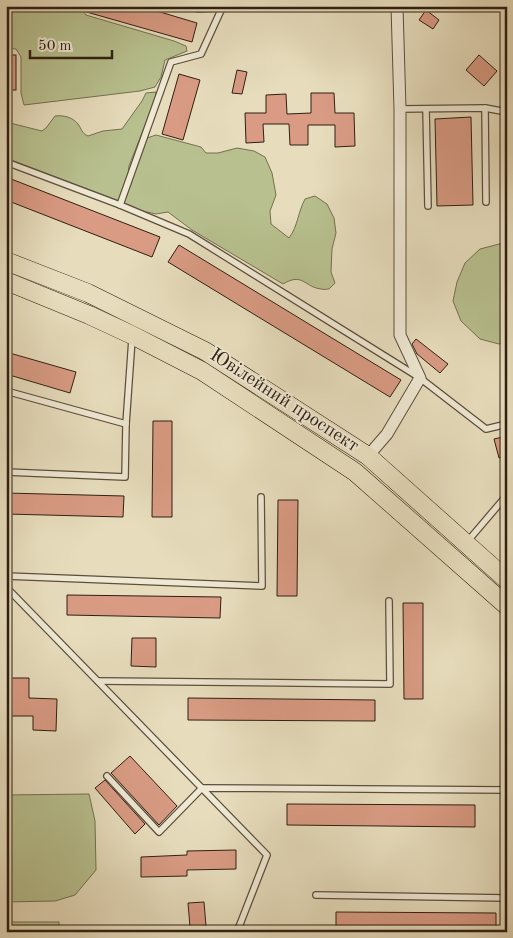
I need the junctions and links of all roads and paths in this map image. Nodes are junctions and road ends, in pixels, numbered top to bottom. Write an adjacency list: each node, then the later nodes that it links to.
1 (188, 6): 4 (lane)
2 (243, 6): 4 (lane)
3 (397, 6): 6 (street)
4 (222, 8): 11 (lane)
5 (485, 108): 7 (lane); 8 (lane); 10 (lane)
6 (400, 109): 7 (lane); 16 (street)
7 (426, 109): 12 (lane)
8 (507, 112)
9 (6, 162): 11 (lane)
10 (486, 202)
11 (120, 205): 16 (lane)
12 (428, 206)
13 (6, 261): 20 (main road, Ювілейний проспект)
14 (6, 281): 15 (main road, Ювілейний проспект)
15 (132, 335): 18 (lane); 22 (main road, Ювілейний проспект)
16 (420, 378): 19 (lane); 20 (street)
17 (6, 391): 18 (lane)
18 (126, 424): 21 (lane)
19 (507, 424)
20 (368, 456): 22 (main road); 25 (main road, Ювілейний проспект)
21 (6, 472)
22 (355, 472): 30 (main road, Ювілейний проспект)
23 (507, 496): 25 (lane)
24 (261, 497): 26 (lane)
25 (466, 543): 27 (main road, Ювілейний проспект)
26 (6, 576)
27 (507, 580)
28 (6, 587): 31 (lane)
29 (389, 601): 31 (lane)
30 (507, 606)
31 (98, 681): 33 (lane)
32 (107, 776): 33 (lane)
33 (202, 788): 34 (lane); 37 (lane)
34 (507, 790)
35 (316, 895): 36 (lane)
36 (507, 898)
37 (237, 932)

